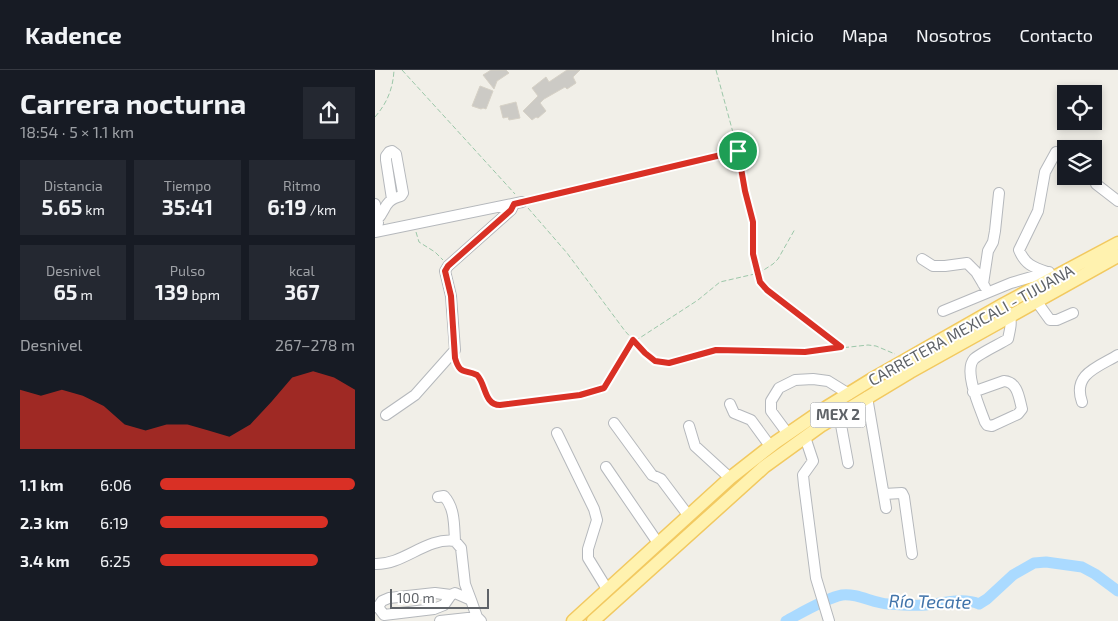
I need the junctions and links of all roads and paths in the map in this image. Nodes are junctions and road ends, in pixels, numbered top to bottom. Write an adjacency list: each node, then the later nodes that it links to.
1 (394, 70): 4 (path)
2 (402, 70): 11 (path)
3 (716, 70): 5 (path)
4 (375, 117)
5 (738, 151): 11 (path); 23 (path)
6 (1056, 152): 22 (street)
7 (1097, 185): 10 (street)
8 (999, 193): 24 (street)
9 (392, 199): 13 (street)
10 (1118, 201)
11 (518, 203): 16 (street); 20 (street); 30 (path)
12 (375, 204): 13 (street)
13 (377, 220): 16 (street)
14 (416, 227): 20 (path)
15 (795, 230): 23 (path)
16 (377, 232)
17 (1118, 243): 21 (main road, CARRETERA MEXICALI - TIJUANA / MEX 2)
18 (1118, 256): 25 (main road, CARRETERA MEXICALI - TIJUANA / MEX 2)
19 (921, 259): 24 (street)
20 (448, 266): 32 (street)
21 (1067, 270): 22 (street); 26 (main road, CARRETERA MEXICALI - TIJUANA / MEX 2)
22 (1047, 272): 24 (street)
23 (759, 273): 30 (path); 31 (path)
24 (986, 288): 27 (street)
25 (1037, 302): 28 (street); 29 (main road, CARRETERA MEXICALI - TIJUANA / MEX 2)
26 (1004, 304): 29 (street); 36 (main road, CARRETERA MEXICALI - TIJUANA / MEX 2)
27 (943, 311)
28 (1073, 313)
29 (1011, 317): 35 (street); 37 (main road, CARRETERA MEXICALI - TIJUANA / MEX 2)
30 (634, 340): 31 (path); 32 (path)
31 (841, 347): 33 (path)
32 (455, 350): 41 (street)
33 (895, 354)
34 (1118, 355): 38 (street)
35 (973, 392): 35 (street)
36 (849, 394): 45 (main road, CARRETERA MEXICALI - TIJUANA / MEX 2); 45 (street)
37 (867, 397): 40 (main road, CARRETERA MEXICALI - TIJUANA / MEX 2); 51 (street)
38 (1082, 402)
39 (729, 404): 47 (street)
40 (839, 414): 46 (main road, CARRETERA MEXICALI - TIJUANA / MEX 2); 48 (street)
41 (386, 415)
42 (614, 423): 54 (street)
43 (689, 426): 50 (street)
44 (557, 432): 59 (street)
45 (788, 434): 47 (main road, CARRETERA MEXICALI - TIJUANA / MEX 2)
46 (805, 437): 60 (main road, CARRETERA MEXICALI - TIJUANA / MEX 2); 68 (street)
47 (770, 446): 50 (main road, CARRETERA MEXICALI - TIJUANA / MEX 2)
48 (848, 463)
49 (605, 468): 56 (street)
50 (730, 478): 54 (main road, CARRETERA MEXICALI - TIJUANA / MEX 2)
51 (884, 494): 53 (street); 57 (street)
52 (438, 496): 55 (street)
53 (886, 508)
54 (688, 515): 56 (main road, CARRETERA MEXICALI - TIJUANA / MEX 2)
55 (455, 541): 58 (street); 62 (street)
56 (658, 543): 59 (main road, CARRETERA MEXICALI - TIJUANA / MEX 2)
57 (912, 554)
58 (375, 564)
59 (611, 585): 60 (main road); 66 (main road, CARRETERA MEXICALI - TIJUANA / MEX 2)
60 (624, 593): 67 (main road, CARRETERA MEXICALI - TIJUANA / MEX 2)
61 (451, 595): 62 (street); 63 (street); 63 (street)
62 (471, 600): 64 (street)
63 (381, 613)
64 (477, 620): 65 (street)
65 (440, 621)
66 (573, 621)
67 (593, 621)
68 (829, 621)

